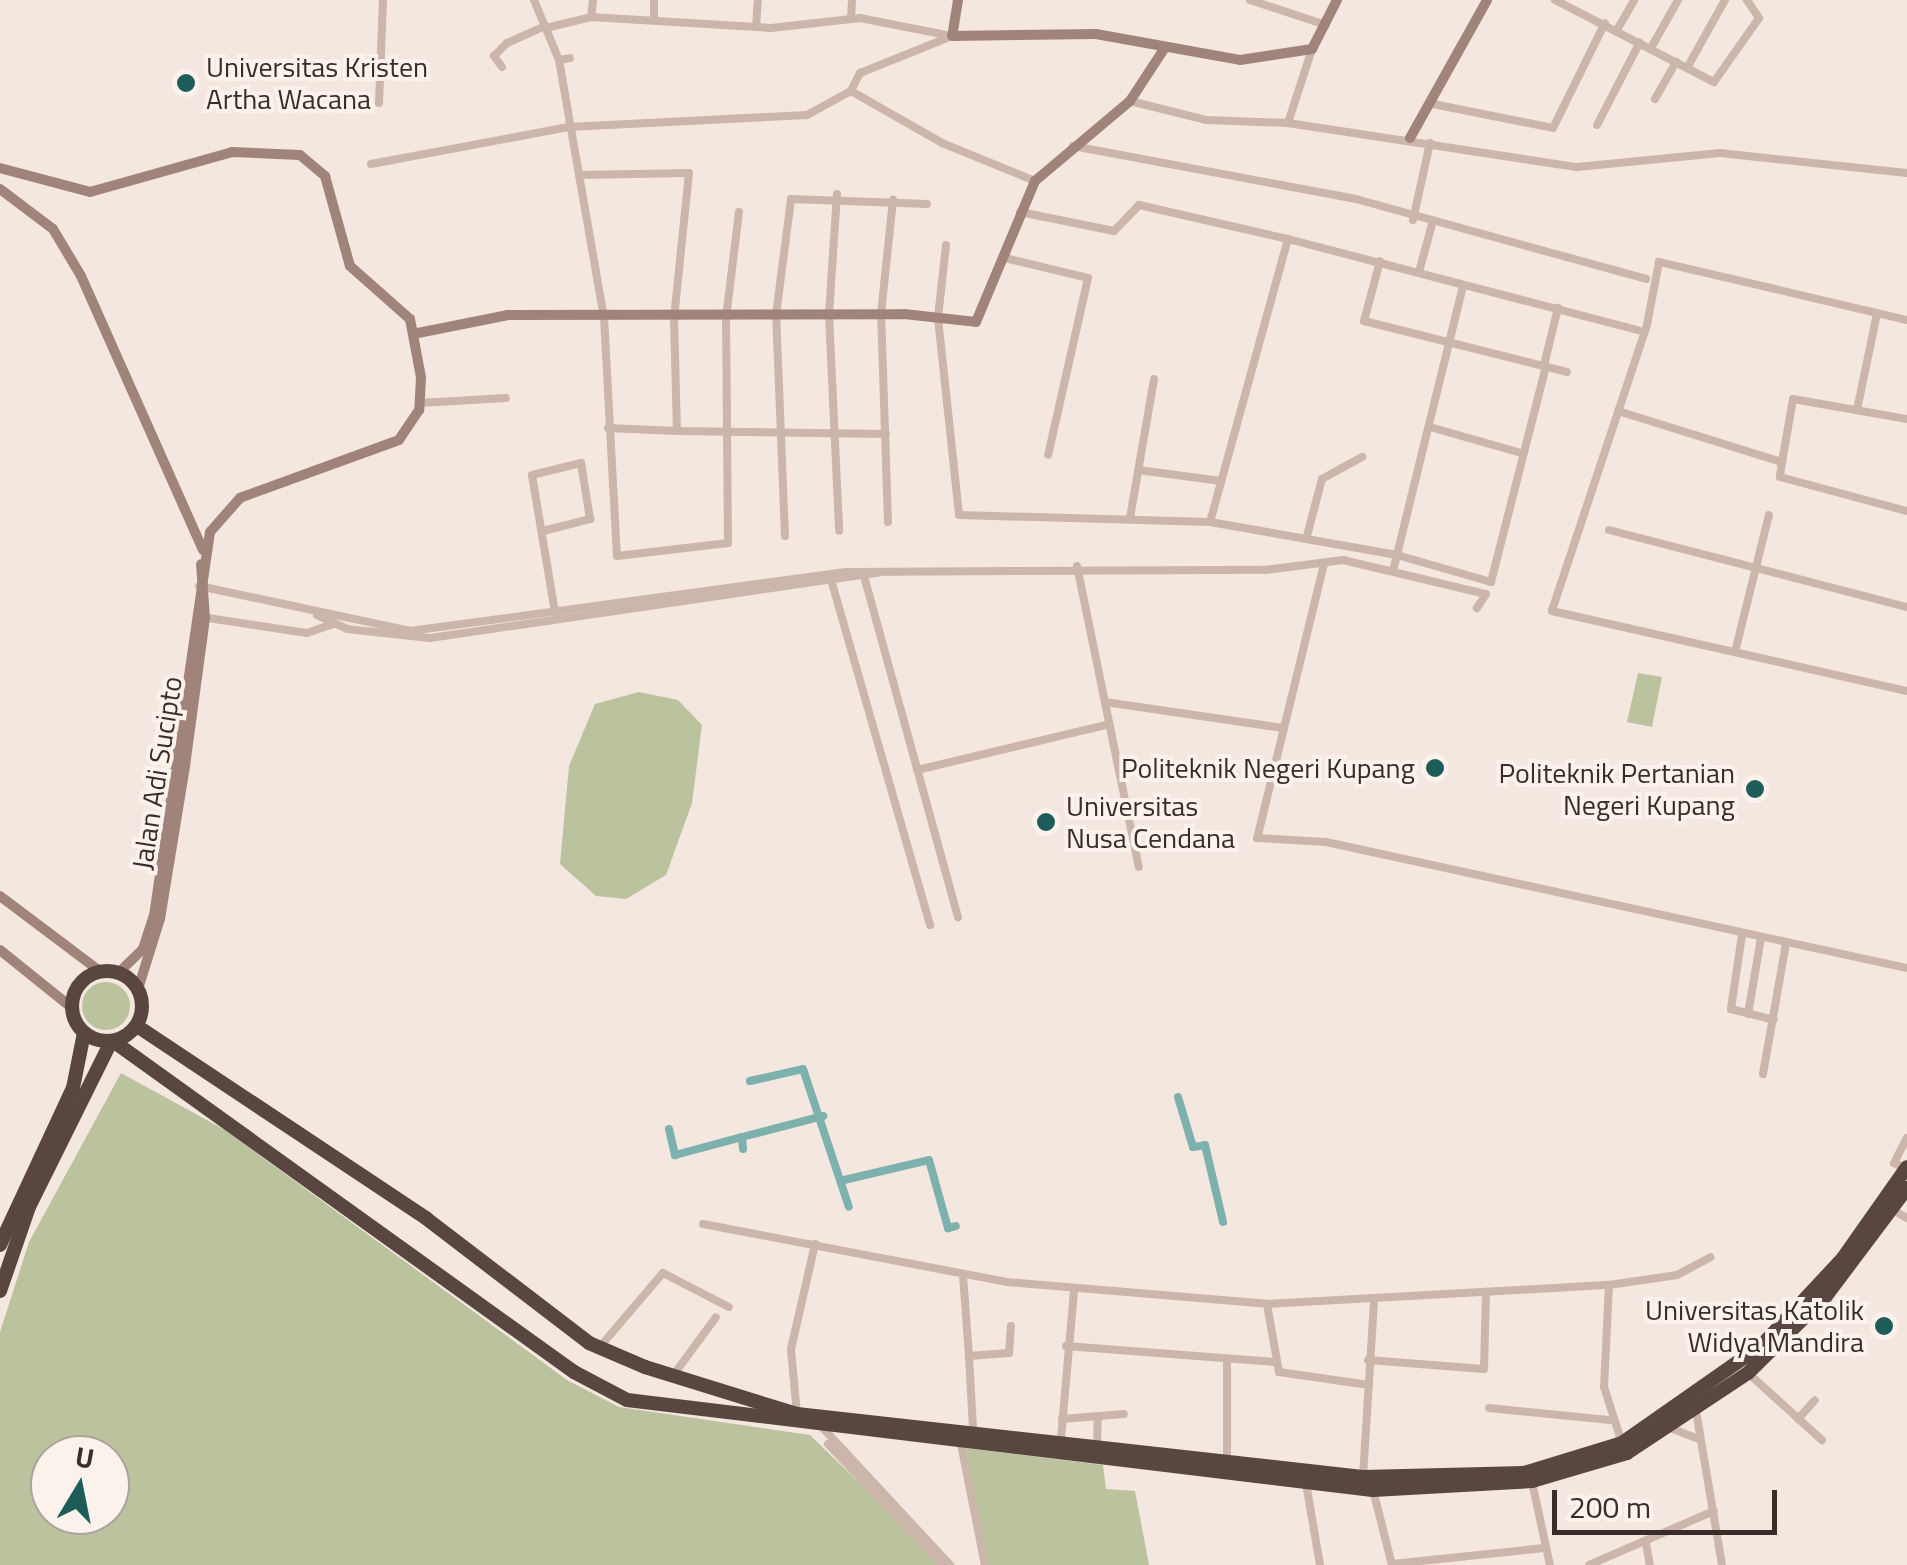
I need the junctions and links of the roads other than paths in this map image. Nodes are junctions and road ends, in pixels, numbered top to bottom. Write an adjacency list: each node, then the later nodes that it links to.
1 (383, 0): 39 (street)
2 (534, 0): 23 (street)
3 (593, 0): 19 (street)
4 (654, 0): 18 (street)
5 (758, 0): 24 (street)
6 (852, 0): 20 (street)
7 (958, 0): 26 (street)
8 (1250, 0): 22 (street)
9 (1337, 0): 22 (street)
10 (1487, 0): 40 (street)
11 (1554, 0): 17 (street)
12 (1591, 0): 17 (street)
13 (1634, 0): 25 (street)
14 (1678, 0): 28 (street)
15 (1726, 0): 35 (street)
16 (1747, 0): 35 (street)
17 (1584, 12): 21 (street)
18 (654, 16): 19 (street); 24 (street)
19 (591, 17): 23 (street)
20 (851, 18): 24 (street); 26 (street)
21 (1605, 23): 25 (street); 40 (street)
22 (1326, 26): 30 (street)
23 (546, 27): 32 (street); 34 (street)
24 (756, 27)
25 (1617, 30): 27 (street)
26 (952, 36): 29 (street); 36 (street)
27 (1640, 42): 28 (street); 42 (street)
28 (1650, 48): 33 (street)
29 (1164, 49): 30 (street); 38 (street)
30 (1312, 50): 41 (street)
31 (570, 58): 32 (street)
32 (559, 60): 43 (street)
33 (1676, 62): 35 (street); 37 (street)
34 (502, 67)
35 (1687, 68)
36 (851, 91): 43 (street); 51 (street)
37 (1655, 99)
38 (1130, 100): 41 (street); 46 (street)
39 (379, 102)
40 (1433, 104): 44 (street)
41 (1288, 123): 44 (street)
42 (1597, 125)
43 (569, 126): 47 (street); 50 (street)
44 (1410, 138): 45 (street)
45 (1430, 143): 49 (street); 58 (street)
46 (1074, 146): 51 (street); 58 (street)
47 (371, 164)
48 (0, 168): 78 (street)
49 (1907, 172)
50 (579, 176): 72 (street); 73 (street)
51 (1035, 181): 57 (street)
52 (0, 188): 111 (street)
53 (836, 194): 54 (street); 70 (street); 71 (street)
54 (892, 200): 55 (street); 69 (street)
55 (927, 204)
56 (740, 212): 74 (street)
57 (1020, 212): 60 (street); 62 (street)
58 (1413, 220): 59 (street)
59 (1432, 224): 64 (street); 65 (street)
60 (1288, 239): 63 (street); 100 (street)
61 (946, 245): 75 (street)
62 (1005, 258): 75 (street); 96 (street)
63 (1380, 261): 64 (street); 79 (street)
64 (1419, 272): 66 (street)
65 (1646, 279)
66 (1463, 284): 67 (street); 79 (street)
67 (1558, 308): 77 (street); 80 (street)
68 (1877, 313): 76 (street); 85 (street); 86 (street)
69 (881, 314): 71 (street); 75 (street); 94 (street)
70 (776, 315): 71 (street); 74 (street); 93 (street)
71 (829, 315): 91 (street)
72 (604, 317): 73 (street); 78 (street); 89 (street)
73 (674, 318): 74 (street); 90 (street)
74 (726, 318): 92 (street)
75 (938, 318): 103 (street)
76 (1907, 320)
77 (1638, 330)
78 (414, 334): 84 (street)
79 (1448, 342): 80 (street); 88 (street)
80 (1545, 366): 81 (street); 95 (street)
81 (1567, 372)
82 (1154, 379): 99 (street)
83 (506, 398): 84 (street)
84 (420, 403): 111 (street, Jalan Adi Sucipto)
85 (1857, 410): 87 (street); 98 (street)
86 (1618, 411): 98 (street); 128 (street)
87 (1907, 420)
88 (1430, 427): 95 (street); 112 (street)
89 (608, 428): 90 (street); 92 (street)
90 (677, 432): 92 (street)
91 (832, 432): 93 (street); 94 (street); 106 (street)
92 (727, 434): 93 (street)
93 (780, 434): 109 (street)
94 (886, 434): 104 (street)
95 (1520, 453): 112 (street)
96 (1048, 455)
97 (1362, 457): 110 (street)
98 (1782, 462): 101 (street)
99 (1138, 470): 100 (street); 103 (street)
100 (1221, 481): 105 (street)
101 (1907, 511)
102 (1769, 515): 114 (street)
103 (1130, 518): 105 (street)
104 (888, 522)
105 (1210, 522): 110 (street)
106 (839, 530)
107 (1609, 530): 114 (street)
108 (543, 531): 108 (street); 124 (street)
109 (785, 536)
110 (1307, 536): 112 (street)
111 (203, 550): 119 (street, Jalan Adi Sucipto)
112 (1397, 555): 116 (street)
113 (1324, 564): 115 (street); 116 (street); 132 (street)
114 (1756, 565): 121 (street); 128 (street)
115 (1078, 566): 117 (street); 130 (street)
116 (1394, 571): 122 (street)
117 (863, 575): 118 (street); 120 (street); 133 (street)
118 (832, 584): 120 (street); 137 (street)
119 (203, 587): 123 (street); 125 (street, Jalan Adi Sucipto)
120 (718, 593): 124 (street)
121 (1907, 607)
122 (1478, 608)
123 (314, 612): 126 (street); 127 (street)
124 (555, 615): 127 (street)
125 (200, 617): 126 (street); 144 (street, Jalan Adi Sucipto); 145 (street, Jalan Adi Sucipto)
126 (333, 624): 127 (street)
127 (358, 627)
128 (1735, 652): 129 (street)
129 (1907, 691)
130 (1106, 702): 131 (street); 132 (street)
131 (1110, 724): 133 (street); 134 (street)
132 (1283, 728): 138 (street)
133 (917, 770): 136 (street)
134 (1139, 867)
135 (0, 896): 143 (street)
136 (958, 917)
137 (930, 925)
138 (1742, 935): 139 (street); 147 (street)
139 (1761, 938): 140 (street); 147 (street)
140 (1786, 943): 142 (street); 148 (street)
141 (0, 950): 146 (street)
142 (1907, 968)
143 (101, 972): 144 (highway); 146 (highway)
144 (118, 973): 145 (highway)
145 (138, 989): 149 (highway)
146 (71, 1007): 150 (highway)
147 (1748, 1014): 148 (street)
148 (1774, 1020): 152 (street)
149 (137, 1026): 151 (highway); 174 (highway)
150 (84, 1033): 151 (highway); 157 (highway)
151 (112, 1041): 165 (highway); 184 (highway)
152 (1764, 1074)
153 (1907, 1138): 154 (street)
154 (1906, 1168): 156 (highway)
155 (1907, 1188): 156 (highway)
156 (1894, 1210): 173 (highway)
157 (5, 1212): 160 (highway)
158 (703, 1224): 159 (street)
159 (814, 1244): 162 (street); 187 (street)
160 (0, 1245)
161 (1711, 1257): 163 (street)
162 (962, 1276): 164 (street); 175 (street)
163 (1608, 1285): 166 (street); 192 (street)
164 (1074, 1289): 168 (street); 172 (street)
165 (0, 1291)
166 (1486, 1292): 167 (street); 177 (street)
167 (1374, 1301): 168 (street); 177 (street)
168 (1268, 1304): 178 (street)
169 (729, 1308): 174 (street)
170 (716, 1317): 180 (street)
171 (1011, 1326): 175 (street)
172 (1066, 1346): 176 (street); 190 (street)
173 (1765, 1348): 179 (highway); 201 (highway)
174 (598, 1349): 180 (highway)
175 (968, 1356): 194 (street)
176 (1227, 1359): 178 (street); 202 (street)
177 (1368, 1360): 182 (street)
178 (1273, 1362): 182 (street)
179 (1748, 1373): 186 (highway); 191 (street)
180 (672, 1377): 181 (highway)
181 (690, 1384): 184 (highway); 187 (highway)
182 (1368, 1385): 204 (street)
183 (1815, 1400): 191 (street)
184 (684, 1408): 193 (highway)
185 (1489, 1408): 192 (street)
186 (1696, 1412): 195 (highway); 196 (street)
187 (796, 1414): 194 (highway)
188 (1124, 1414): 189 (street)
189 (1098, 1416): 190 (street); 200 (street)
190 (1062, 1419): 197 (street)
191 (1798, 1419): 199 (street)
192 (1610, 1420): 201 (street)
193 (821, 1426): 198 (highway); 212 (street)
194 (972, 1428): 197 (highway)
195 (1670, 1428): 196 (street); 205 (highway)
196 (1696, 1438): 208 (street)
197 (1061, 1439): 200 (highway)
198 (960, 1440): 203 (highway); 213 (street)
199 (1822, 1440)
200 (1098, 1443): 202 (highway)
201 (1622, 1444): 204 (highway)
202 (1228, 1460): 203 (highway)
203 (1262, 1470): 204 (highway); 206 (highway)
204 (1363, 1477)
205 (1532, 1481): 207 (highway); 210 (street)
206 (1306, 1483): 207 (highway); 214 (street)
207 (1374, 1490): 211 (street)
208 (1714, 1511): 209 (street); 218 (street)
209 (1646, 1542): 216 (street); 217 (street)
210 (1544, 1548): 211 (street); 215 (street)
211 (1392, 1564)
212 (946, 1565)
213 (985, 1565)
214 (1320, 1565)
215 (1550, 1565)
216 (1590, 1565)
217 (1650, 1565)
218 (1722, 1565)

